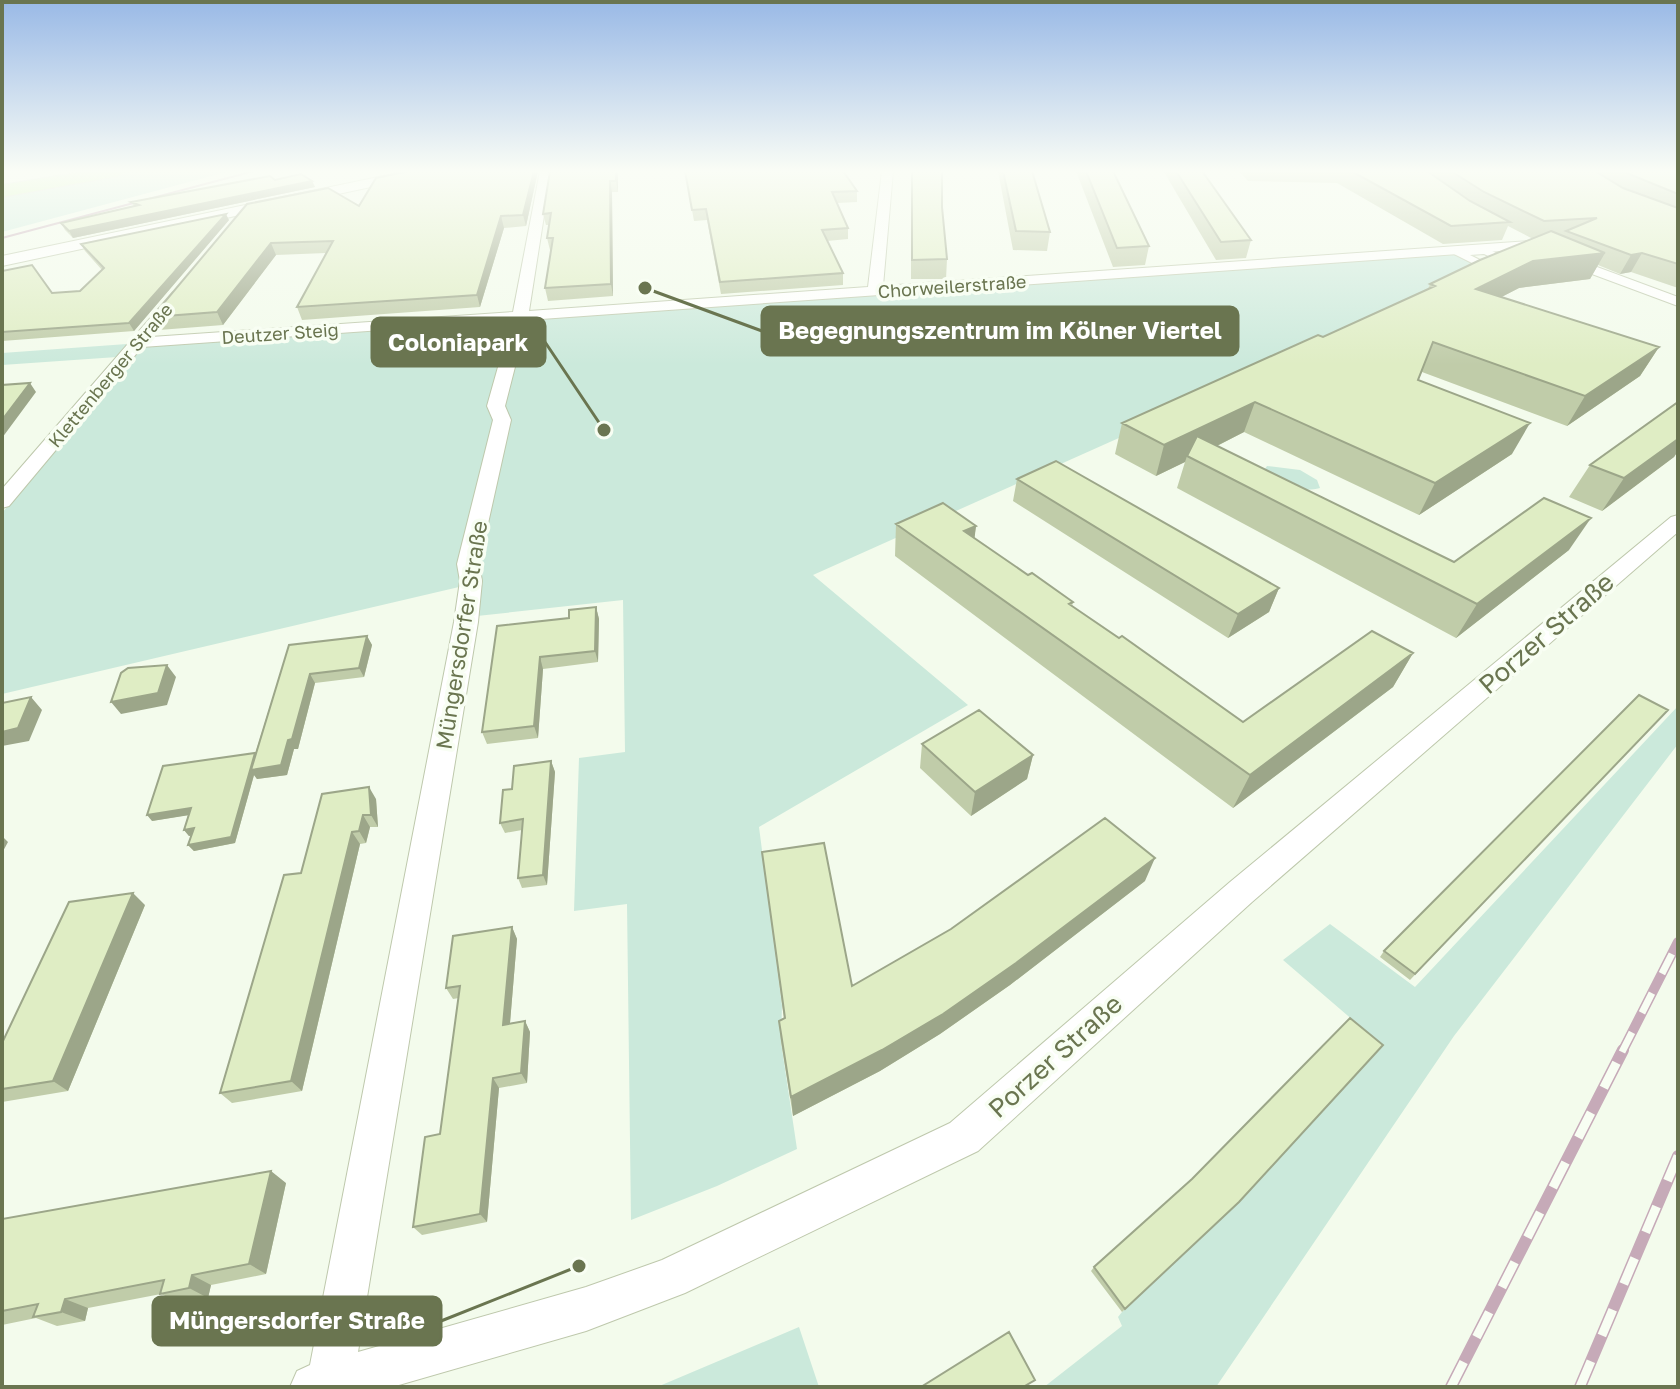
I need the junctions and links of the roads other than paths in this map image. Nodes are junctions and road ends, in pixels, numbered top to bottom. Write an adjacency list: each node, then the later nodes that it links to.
1 (140, 236): 6 (street)
2 (534, 236): 10 (street, Müngersdorfer Straße)
3 (881, 236): 8 (street)
4 (1511, 236): 5 (street)
5 (1529, 245): 8 (street, Chorweilerstraße); 9 (street)
6 (2, 261)
7 (191, 279): 11 (street, Klettenberger Straße)
8 (875, 291): 10 (street, Chorweilerstraße)
9 (1678, 302)
10 (520, 317): 11 (street, Deutzer Steig); 14 (street, Müngersdorfer Straße)
11 (137, 343): 12 (street, Klettenberger Straße)
12 (2, 502)
13 (1678, 521): 14 (street, Porzer Straße)
14 (324, 1386)

